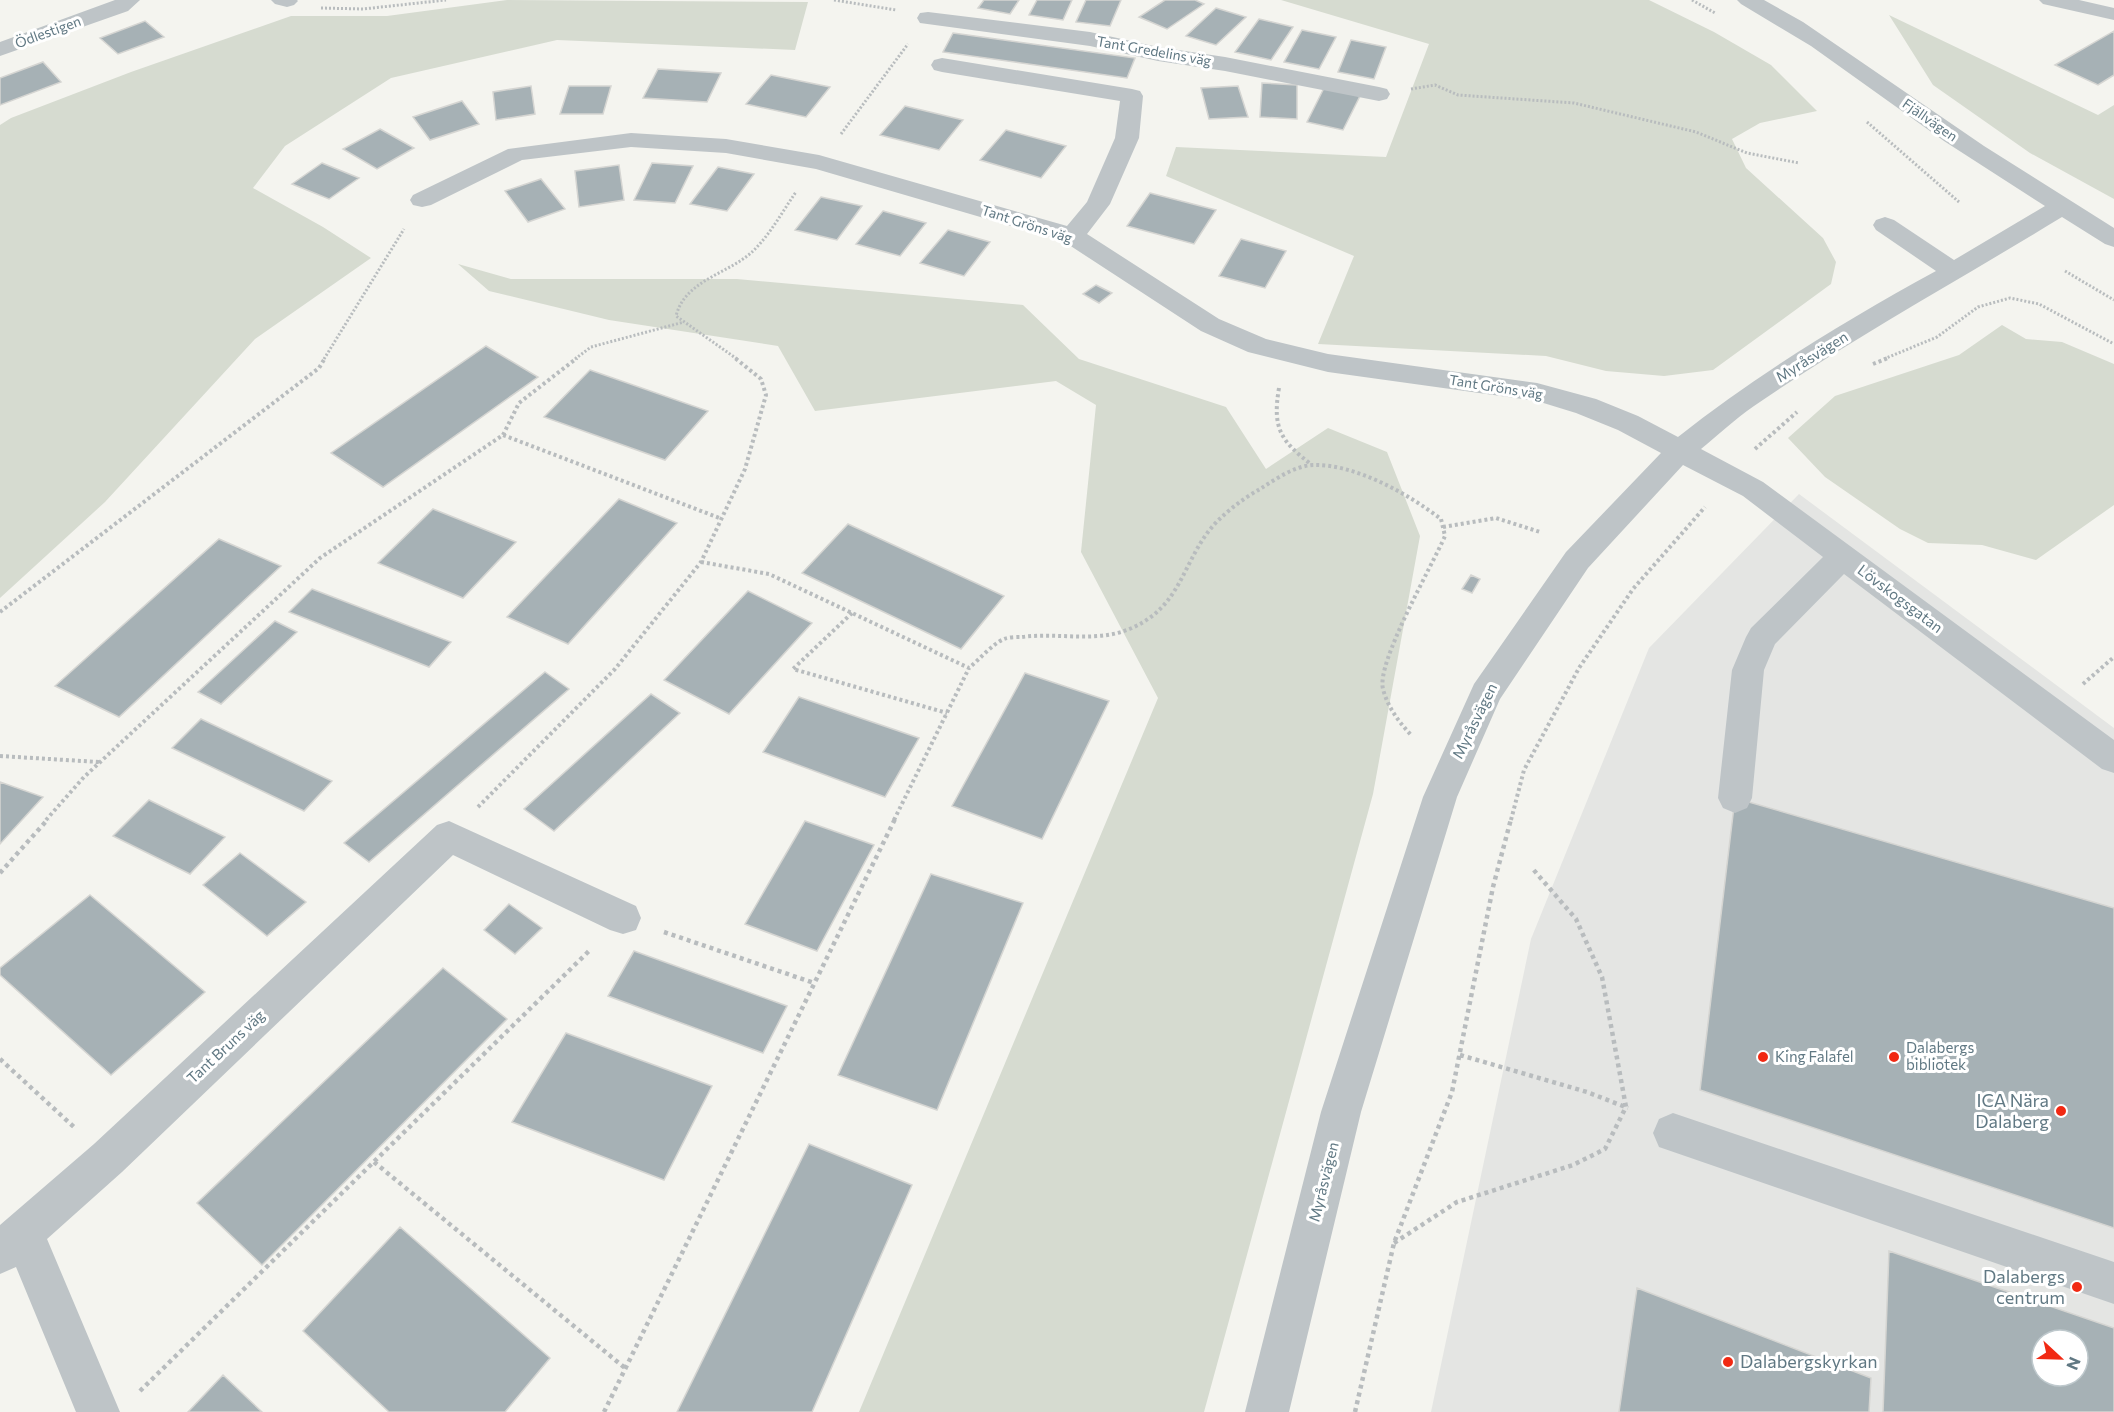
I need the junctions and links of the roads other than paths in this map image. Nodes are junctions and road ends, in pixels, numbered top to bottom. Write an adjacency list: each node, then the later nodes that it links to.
1 (129, 0): 8 (street, Ödlestigen)
2 (282, 0): 5 (street)
3 (1748, 0): 12 (street, Fjällvägen)
4 (2050, 0): 6 (street)
5 (287, 1)
6 (2114, 14)
7 (928, 18): 10 (street, Tant Gredelins väg)
8 (0, 49)
9 (942, 65): 14 (street)
10 (1379, 94)
11 (422, 200): 14 (street, Tant Gröns väg)
12 (2062, 206): 15 (street, Fjällvägen); 16 (street, Myråsvägen)
13 (1885, 225): 16 (street)
14 (1071, 236): 17 (street, Tant Gröns väg)
15 (2114, 239)
16 (1954, 273): 17 (street, Myråsvägen)
17 (1680, 450): 18 (street, Lövskogsgatan); 26 (street, Myråsvägen)
18 (1843, 556): 19 (street, Lövskogsgatan); 20 (street)
19 (2114, 759)
20 (1735, 798)
21 (623, 918): 23 (street, Tant Bruns väg)
22 (1673, 1133): 24 (street)
23 (12, 1243): 25 (street)
24 (2114, 1283)
25 (117, 1404)
26 (1267, 1412)

